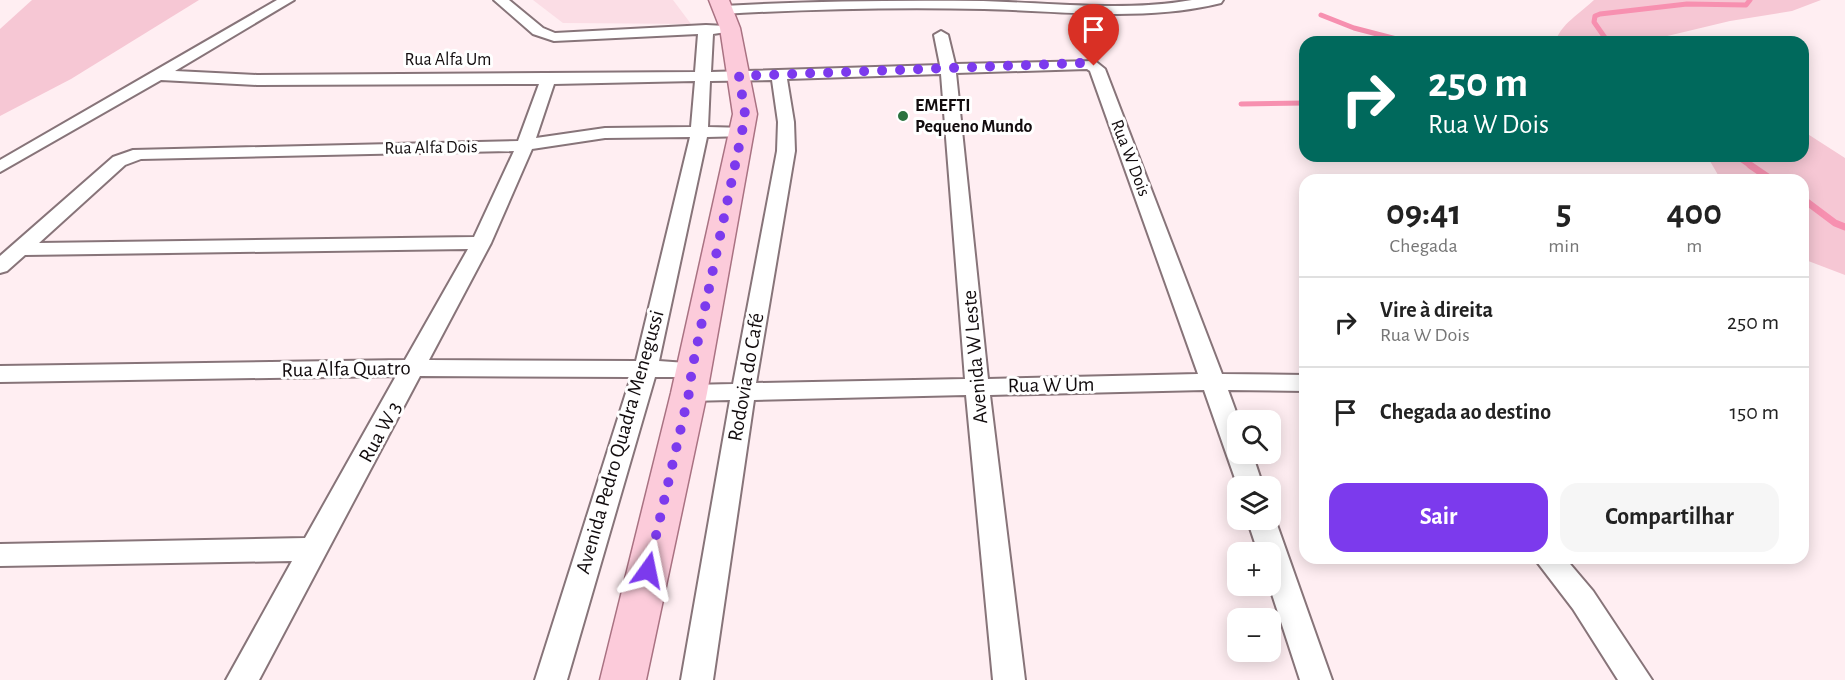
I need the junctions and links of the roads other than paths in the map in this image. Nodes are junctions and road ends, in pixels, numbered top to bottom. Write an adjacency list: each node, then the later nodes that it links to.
1 (287, 0): 7 (street)
2 (501, 0): 4 (street)
3 (1216, 0): 4 (street)
4 (719, 17): 9 (main road); 10 (street, Avenida Pedro Quadra Menegussi)
5 (942, 35): 6 (street, Avenida W Leste)
6 (948, 69): 8 (street, Rua W Dois); 23 (street, Rua W Dois); 25 (street, Avenida W Leste)
7 (157, 75): 11 (street, Rua Alfa Um); 15 (street)
8 (779, 75): 9 (street, Rua W Dois); 26 (street, Rodovia do Café)
9 (739, 76): 10 (street, Rua Alfa Um); 12 (main road)
10 (702, 77): 11 (street, Rua Alfa Um); 13 (street, Avenida Pedro Quadra Menegussi)
11 (548, 79): 14 (street, Rua W 3)
12 (742, 132): 13 (street, Rua Alfa Dois); 22 (main road)
13 (699, 133): 14 (street, Rua Alfa Dois); 20 (street, Avenida Pedro Quadra Menegussi)
14 (525, 146): 16 (street, Rua W 3); 17 (street, Rua Alfa Dois)
15 (0, 166)
16 (481, 243): 17 (street); 19 (street, Rua W 3)
17 (21, 249): 18 (street)
18 (0, 267)
19 (414, 368): 20 (street, Rua Alfa Quatro); 21 (street, Rua Alfa Quatro); 29 (street, Rua W 3)
20 (645, 370): 22 (street, Rua Alfa Quatro); 33 (street, Avenida Pedro Quadra Menegussi)
21 (0, 374)
22 (690, 381): 26 (street, Rua W Um); 34 (main road)
23 (1214, 382): 24 (street, Rua W Um); 25 (street, Rua W Um); 27 (street, Rua W Dois)
24 (1299, 383)
25 (977, 386): 26 (street, Rua W Um); 36 (street, Avenida W Leste)
26 (743, 392): 35 (street, Rodovia do Café)
27 (1227, 419)
28 (1265, 530): 37 (street)
29 (316, 549): 30 (street); 32 (street, Rua W 3)
30 (0, 555)
31 (1553, 564): 38 (street)
32 (242, 680)
33 (551, 680)
34 (623, 680)
35 (697, 680)
36 (1009, 680)
37 (1316, 680)
38 (1636, 680)

